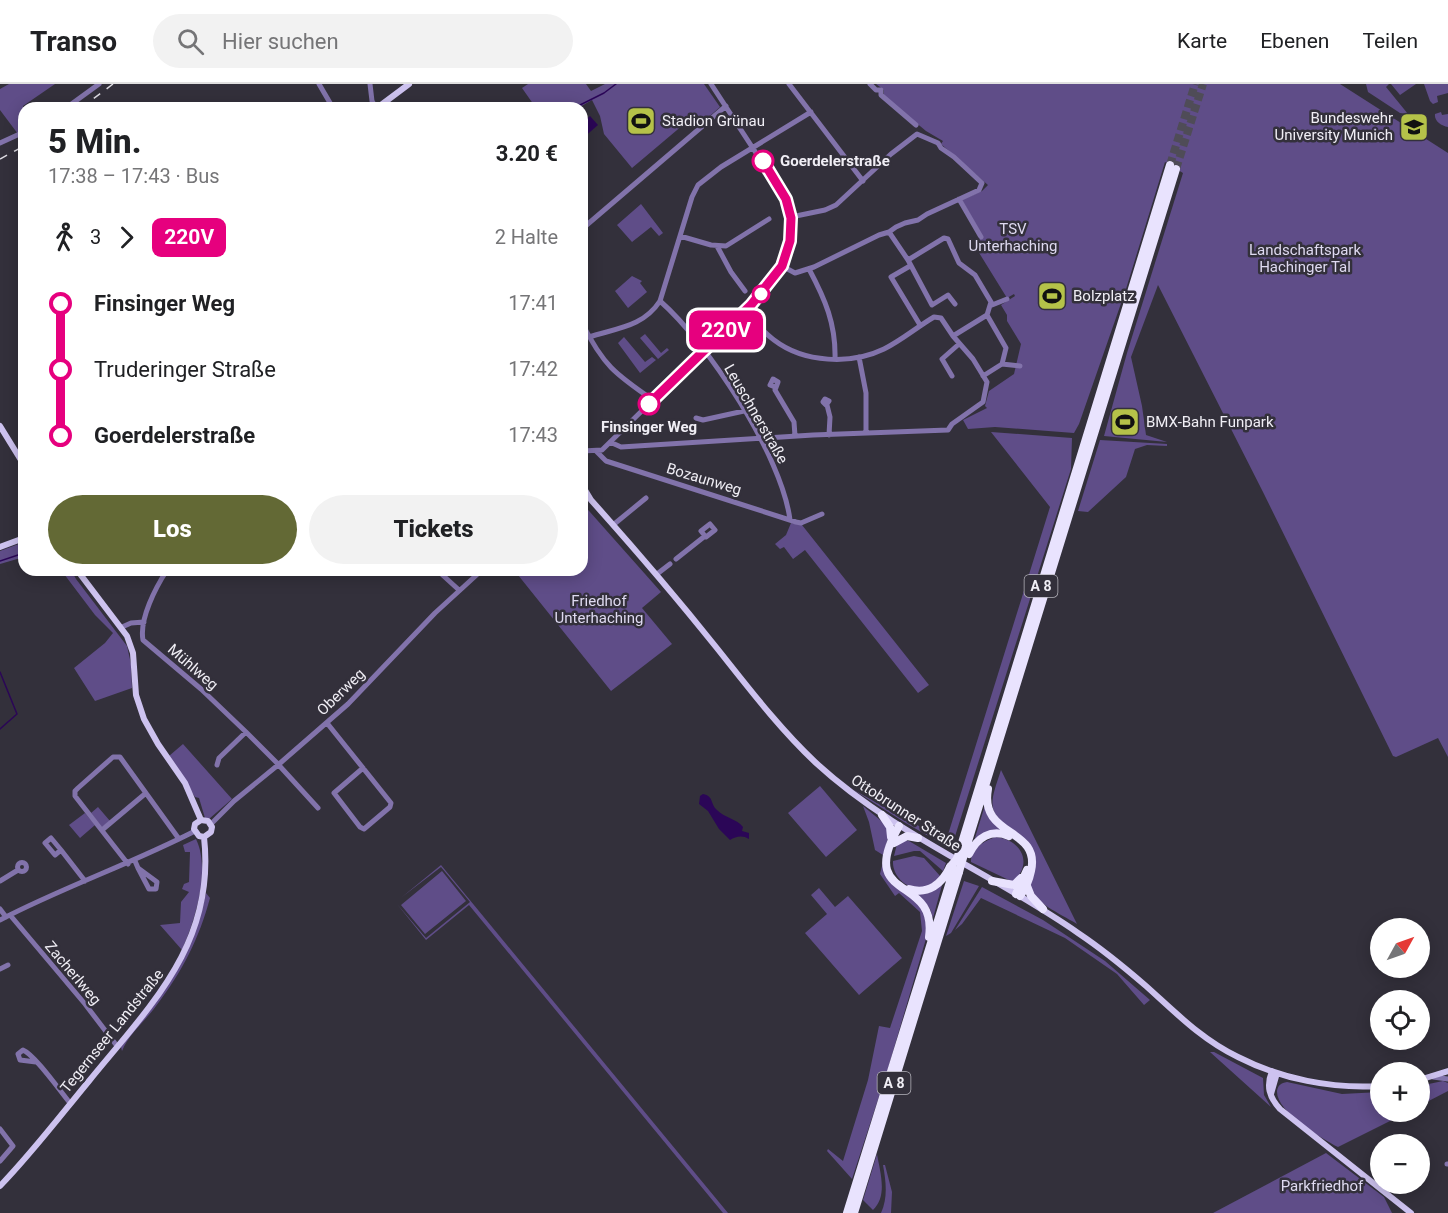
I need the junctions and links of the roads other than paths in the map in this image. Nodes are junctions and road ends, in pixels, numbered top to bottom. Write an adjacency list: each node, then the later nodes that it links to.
1 (99, 84): 8 (street)
2 (319, 84): 9 (street)
3 (369, 84): 10 (street)
4 (410, 84): 11 (main road)
5 (711, 84): 12 (street)
6 (789, 84): 13 (street)
7 (870, 84): 14 (street)
8 (74, 102)
9 (330, 102)
10 (373, 102)
11 (385, 102)
12 (726, 106): 17 (street); 23 (street)
13 (811, 112): 17 (street); 19 (street)
14 (916, 125)
15 (18, 135): 16 (street)
16 (0, 143)
17 (753, 148): 21 (street); 25 (street)
18 (1173, 167): 64 (highway, A 8)
19 (863, 181): 20 (street); 21 (street)
20 (959, 199): 24 (street); 26 (street)
21 (791, 218): 29 (street)
22 (769, 219): 27 (street)
23 (588, 224)
24 (889, 232): 28 (street); 30 (street)
25 (680, 236): 27 (street); 33 (street)
26 (981, 237)
27 (717, 246): 31 (street)
28 (909, 263): 35 (street); 36 (street); 40 (street)
29 (782, 266): 30 (street); 37 (street)
30 (809, 269): 46 (street)
31 (745, 291)
32 (1007, 299): 36 (street)
33 (660, 301): 42 (street); 44 (street, Leuschnerstraße)
34 (955, 304): 35 (street)
35 (932, 305): 39 (street)
36 (992, 305): 38 (street)
37 (745, 311): 44 (street); 46 (street)
38 (987, 315): 41 (street); 47 (street)
39 (937, 316): 40 (street); 41 (street)
40 (920, 325): 45 (street)
41 (953, 336): 43 (street)
42 (589, 337): 52 (street)
43 (959, 344): 49 (street); 50 (street)
44 (705, 350): 52 (street); 54 (street, Leuschnerstraße)
45 (859, 357): 46 (street); 58 (street)
46 (835, 359)
47 (1002, 364): 48 (street); 50 (street)
48 (1020, 366)
49 (952, 376)
50 (983, 376): 58 (street)
51 (775, 387): 60 (street)
52 (653, 400): 63 (street)
53 (827, 405): 59 (street)
54 (744, 411): 55 (street); 61 (street, Leuschnerstraße)
55 (696, 418)
56 (0, 426): 62 (main road)
57 (0, 433): 62 (street)
58 (866, 433): 59 (street)
59 (829, 435): 60 (street)
60 (795, 436): 61 (street)
61 (760, 439): 63 (street); 73 (street, Leuschnerstraße)
62 (9, 442): 67 (main road)
63 (610, 442): 66 (street)
64 (1088, 444): 90 (highway, A 8); 107 (highway, A 8)
65 (588, 451): 66 (street, Bozaunweg)
66 (597, 452): 73 (street, Bozaunweg)
67 (18, 456)
68 (588, 494): 71 (main road, Ottobrunner Straße)
69 (588, 498): 71 (main road, Ottobrunner Straße)
70 (646, 498): 74 (street)
71 (591, 500): 74 (main road, Ottobrunner Straße)
72 (822, 514): 73 (street, Bozaunweg)
73 (790, 520)
74 (613, 525): 80 (main road, Ottobrunner Straße)
75 (705, 536): 78 (street)
76 (18, 540): 77 (main road)
77 (0, 547)
78 (676, 559)
79 (670, 564): 80 (street)
80 (657, 574): 96 (main road, Ottobrunner Straße)
81 (82, 576): 87 (main road)
82 (163, 576): 86 (street)
83 (444, 576): 85 (street)
84 (475, 576): 85 (street, Oberweg)
85 (459, 590): 88 (street, Oberweg)
86 (144, 622): 87 (street); 89 (street, Mühlweg)
87 (122, 627): 97 (main road)
88 (327, 723): 92 (street, Oberweg); 93 (street)
89 (246, 732): 91 (street); 92 (street, Mühlweg)
90 (997, 747): 107 (highway, A 8); 117 (highway)
91 (217, 765)
92 (278, 765): 95 (street, Mühlweg); 98 (street, Oberweg)
93 (363, 768): 93 (street)
94 (146, 793): 100 (street); 100 (street); 104 (street)
95 (318, 808)
96 (882, 815): 99 (main road, Ottobrunner Straße); 105 (highway)
97 (201, 820): 98 (main road); 101 (main road)
98 (211, 824): 102 (main road, Tegernseer Landstraße)
99 (901, 827): 103 (main road, Ottobrunner Straße); 105 (highway)
100 (102, 830): 109 (street)
101 (195, 831): 102 (main road); 104 (street)
102 (204, 837): 126 (main road, Tegernseer Landstraße)
103 (918, 838): 105 (highway); 116 (main road, Ottobrunner Straße)
104 (179, 839): 108 (street)
105 (893, 842): 112 (highway); 123 (highway)
106 (61, 850): 115 (street)
107 (964, 851): 112 (highway, A 8, bridge); 112 (highway, A 8, bridge); 113 (highway)
108 (135, 861): 109 (street); 110 (street)
109 (128, 864): 115 (street)
110 (138, 868)
111 (18, 870): 114 (street)
112 (956, 872): 123 (highway, A 8); 143 (highway, A 8)
113 (1026, 873): 116 (highway); 118 (highway)
114 (0, 881)
115 (85, 881): 121 (street)
116 (992, 881): 118 (main road, Ottobrunner Straße)
117 (1027, 886): 118 (highway); 120 (highway)
118 (1018, 895): 120 (main road, Ottobrunner Straße)
119 (0, 909): 121 (street, Zacherlweg)
120 (1043, 909): 128 (main road, Ottobrunner Straße)
121 (8, 916): 122 (street); 126 (street, Zacherlweg)
122 (0, 920)
123 (925, 962): 143 (highway, A 8)
124 (8, 965): 125 (street)
125 (0, 969)
126 (117, 1046): 136 (main road, Tegernseer Landstraße)
127 (36, 1062): 136 (street)
128 (1256, 1065): 130 (main road, Ottobrunner Straße); 133 (main road)
129 (1448, 1071): 131 (main road)
130 (1274, 1072): 133 (main road); 134 (main road, Ottobrunner Straße); 135 (main road)
131 (1432, 1076): 132 (street)
132 (1448, 1079)
133 (1268, 1081): 135 (main road)
134 (1370, 1086)
135 (1270, 1094): 139 (main road)
136 (70, 1103): 140 (main road, Tegernseer Landstraße)
137 (0, 1129): 138 (street)
138 (0, 1161)
139 (1370, 1179)
140 (0, 1186)
141 (1389, 1194): 146 (main road)
142 (1392, 1194): 147 (main road)
143 (856, 1195): 144 (highway, A 8); 145 (highway, A 8)
144 (847, 1213)
145 (854, 1213)
146 (1411, 1213)
147 (1416, 1213)

